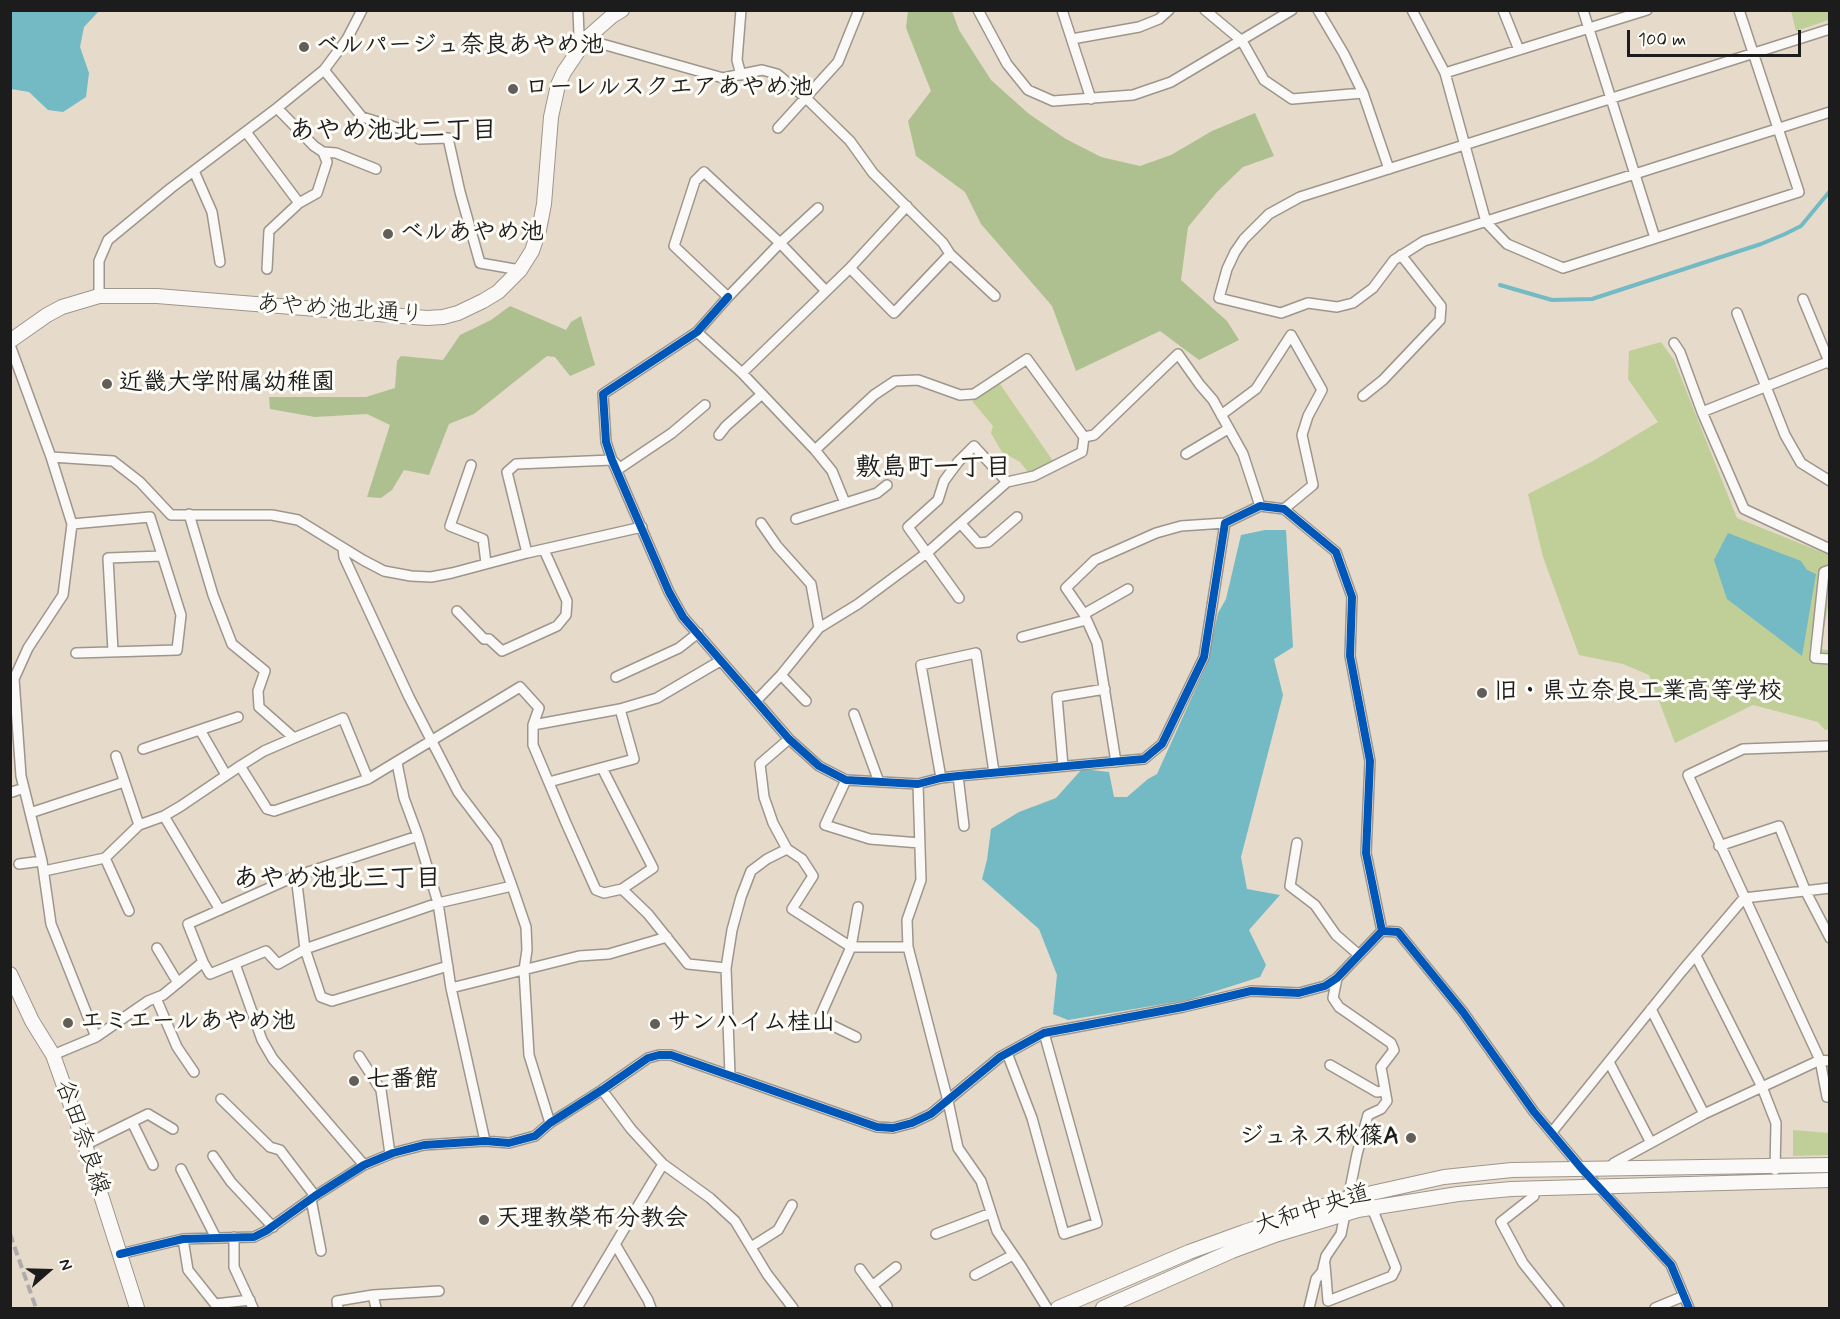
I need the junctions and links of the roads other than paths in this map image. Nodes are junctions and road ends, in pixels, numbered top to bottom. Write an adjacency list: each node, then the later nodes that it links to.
1 (362, 10): 24 (street)
2 (578, 10): 19 (street)
3 (622, 10): 19 (street, あやめ池北通り)
4 (741, 10): 26 (street)
5 (859, 10): 28 (street)
6 (978, 10): 29 (street)
7 (1062, 10): 20 (street)
8 (1169, 10): 20 (street)
9 (1205, 10): 21 (street)
10 (1292, 10): 21 (street)
11 (1318, 10): 27 (street)
12 (1412, 10): 25 (street)
13 (1503, 10): 22 (street)
14 (1582, 10): 18 (street)
15 (1647, 10): 18 (street)
16 (1739, 10): 23 (street)
17 (1830, 29): 23 (street)
18 (1589, 30): 22 (street); 30 (street)
19 (587, 38): 26 (street); 53 (street, あやめ池北通り)
20 (1072, 39): 29 (street)
21 (1242, 41): 27 (street); 29 (street)
22 (1519, 50): 25 (street)
23 (1753, 53): 30 (street); 33 (street)
24 (324, 70): 31 (street); 53 (street)
25 (1445, 73): 36 (street)
26 (741, 75): 28 (street)
27 (1363, 93): 38 (street)
28 (805, 97): 34 (street); 43 (street)
29 (1091, 99)
30 (1611, 99): 36 (street); 41 (street)
31 (277, 108): 35 (street); 37 (street)
32 (1830, 111): 33 (street)
33 (1777, 127): 41 (street); 46 (street)
34 (778, 128)
35 (246, 132): 40 (street); 42 (street)
36 (1465, 144): 38 (street); 45 (street)
37 (323, 152): 39 (street); 42 (street)
38 (1389, 168): 49 (street)
39 (376, 169)
40 (194, 171): 50 (street); 55 (street)
41 (1635, 174): 45 (street); 46 (street)
42 (299, 203): 52 (street)
43 (907, 206): 48 (street); 51 (street)
44 (818, 208): 47 (street)
45 (1486, 222): 46 (street); 49 (street)
46 (1655, 238)
47 (780, 243): 54 (street); 57 (street); 57 (street)
48 (950, 254): 51 (street); 56 (street)
49 (1401, 255): 67 (street)
50 (220, 262)
51 (850, 268): 54 (street)
52 (267, 270)
53 (520, 270): 55 (street, あやめ池北通り)
54 (826, 291): 64 (street)
55 (99, 296): 61 (street, あやめ池北通り)
56 (995, 296)
57 (728, 297): 60 (street)
58 (1803, 299): 63 (street)
59 (1737, 313): 65 (street)
60 (697, 332): 64 (street); 77 (street)
61 (10, 343): 76 (street)
62 (1674, 343): 69 (street)
63 (1829, 362): 65 (street)
64 (742, 372): 66 (street)
65 (1767, 387): 69 (street); 79 (street)
66 (762, 394): 72 (street); 74 (street)
67 (1364, 396)
68 (705, 405): 77 (street)
69 (1702, 412): 94 (street)
70 (1221, 415): 71 (street); 73 (street); 84 (street)
71 (1228, 429): 75 (street); 83 (street)
72 (719, 435)
73 (1084, 437): 74 (street); 80 (street)
74 (815, 450): 82 (street)
75 (1186, 454)
76 (51, 456): 85 (street); 89 (street)
77 (612, 460): 92 (street); 97 (street)
78 (471, 465): 99 (street)
79 (1830, 481)
80 (1007, 482): 90 (street); 96 (street)
81 (887, 485): 82 (street)
82 (845, 503): 87 (street)
83 (1260, 506): 84 (street); 91 (street)
84 (1284, 509): 167 (street)
85 (189, 514): 93 (street); 122 (street)
86 (1017, 517): 90 (street)
87 (796, 519)
88 (761, 523): 105 (street)
89 (72, 524): 98 (street); 143 (street)
90 (961, 524): 96 (street)
91 (1225, 524): 104 (street); 128 (street)
92 (642, 527): 95 (street); 106 (street)
93 (342, 548): 99 (street); 124 (street)
94 (1830, 549)
95 (544, 550): 97 (street); 103 (street)
96 (928, 552): 102 (street); 105 (street)
97 (527, 553): 99 (street)
98 (162, 556): 108 (street); 108 (street)
99 (486, 563)
100 (1830, 570): 110 (street)
101 (1128, 589): 104 (street)
102 (959, 598)
103 (457, 611)
104 (1085, 617): 107 (street); 114 (street)
105 (819, 628): 112 (street)
106 (698, 633): 111 (street); 113 (street)
107 (1022, 637)
108 (113, 651): 109 (street)
109 (76, 653)
110 (1830, 659)
111 (720, 661): 115 (street); 117 (street)
112 (781, 675): 115 (street); 116 (street)
113 (616, 676)
114 (1105, 689): 128 (street); 131 (street)
115 (756, 701): 123 (street)
116 (806, 701)
117 (620, 709): 120 (street); 132 (street)
118 (854, 714): 141 (street)
119 (238, 717): 121 (street)
120 (533, 726): 124 (street); 140 (street)
121 (200, 730): 126 (street); 134 (street)
122 (294, 738): 130 (street); 137 (street)
123 (789, 739): 138 (street); 153 (street)
124 (433, 740): 129 (street); 158 (street)
125 (1827, 746): 152 (street)
126 (143, 749)
127 (116, 756): 139 (street)
128 (1116, 762): 131 (street)
129 (397, 763): 137 (street); 149 (street)
130 (240, 766): 134 (street); 137 (street)
131 (1063, 766): 133 (street)
132 (602, 768): 140 (street); 160 (street)
133 (994, 772): 135 (street); 136 (street)
134 (226, 775): 146 (street)
135 (958, 776): 136 (street); 148 (street)
136 (940, 778): 142 (street)
137 (368, 779)
138 (846, 780): 141 (street); 150 (street)
139 (124, 782): 145 (street); 147 (street)
140 (549, 782): 160 (street)
141 (879, 782): 142 (street)
142 (918, 784): 150 (street)
143 (24, 788): 144 (street); 145 (street)
144 (10, 791)
145 (30, 813): 156 (street)
146 (164, 816): 147 (street); 165 (street)
147 (139, 825): 154 (street)
148 (964, 826)
149 (418, 836): 157 (street); 163 (street)
150 (920, 843): 172 (street)
151 (1297, 843): 174 (street)
152 (1719, 846): 161 (street); 162 (street)
153 (787, 849): 170 (street); 179 (street)
154 (105, 858): 156 (street); 166 (street)
155 (19, 864): 156 (street)
156 (43, 866): 188 (street)
157 (297, 876): 165 (street); 173 (street)
158 (512, 886): 163 (street); 180 (street)
159 (1830, 888): 161 (street)
160 (622, 889): 168 (street)
161 (1806, 892): 162 (street); 169 (street)
162 (1744, 898): 175 (street); 193 (street)
163 (438, 903): 173 (street); 178 (street)
164 (858, 908): 170 (street)
165 (220, 909): 176 (street)
166 (129, 911)
167 (1382, 931): 174 (street); 208 (street)
168 (668, 937): 179 (street); 180 (street)
169 (1830, 938)
170 (851, 947): 172 (street); 189 (street)
171 (157, 948): 183 (street)
172 (908, 948): 203 (street)
173 (305, 949): 177 (street); 178 (street)
174 (1359, 955): 182 (street)
175 (1696, 956): 186 (street); 198 (street)
176 (203, 962): 177 (street); 183 (street)
177 (235, 964): 217 (street)
178 (448, 966): 184 (street)
179 (726, 968): 197 (street)
180 (524, 970): 184 (street); 206 (street)
181 (10, 974): 191 (street, 谷田奈良線)
182 (1337, 978): 187 (street); 200 (street)
183 (178, 982): 185 (street)
184 (451, 988): 209 (street)
185 (156, 998): 188 (street); 196 (street)
186 (1652, 1009): 194 (street); 204 (street)
187 (1044, 1033): 190 (street); 190 (street)
188 (96, 1036): 191 (street)
189 (856, 1037)
190 (1007, 1053): 203 (street)
191 (53, 1055): 211 (street, 谷田奈良線)
192 (359, 1056): 213 (street)
193 (1825, 1061): 198 (street); 201 (street)
194 (1609, 1062): 208 (street); 210 (street)
195 (1330, 1065): 200 (street)
196 (194, 1072)
197 (730, 1075): 199 (street); 203 (street)
198 (1762, 1087): 204 (street); 219 (street)
199 (602, 1090): 206 (street); 215 (street)
200 (1384, 1091): 229 (street)
201 (1830, 1097)
202 (221, 1099): 228 (street)
203 (948, 1101): 232 (street)
204 (1704, 1114): 210 (street)
205 (132, 1122): 207 (street); 211 (street); 216 (street)
206 (550, 1123): 209 (street)
207 (173, 1129)
208 (1552, 1132): 222 (street)
209 (485, 1141): 213 (street)
210 (1651, 1143): 212 (street)
211 (85, 1145): 242 (street, 谷田奈良線)
212 (1636, 1151): 220 (street); 223 (street)
213 (390, 1154): 217 (street)
214 (213, 1156): 234 (street)
215 (663, 1164): 239 (street); 240 (street)
216 (153, 1165)
217 (364, 1165): 228 (street)
218 (1830, 1165): 219 (street, 大和中央道)
219 (1775, 1166): 220 (street, 大和中央道); 225 (street)
220 (1643, 1168): 223 (street, 大和中央道)
221 (181, 1169): 237 (street)
222 (1582, 1169): 223 (street, 大和中央道); 227 (street); 229 (street, 大和中央道)
223 (1608, 1170)
224 (1830, 1180): 225 (street, 大和中央道)
225 (1774, 1182): 227 (street, 大和中央道)
226 (1533, 1188): 227 (street, 大和中央道); 231 (street, 大和中央道); 265 (street)
227 (1599, 1188): 251 (street)
228 (313, 1198): 234 (street); 241 (street)
229 (1349, 1198): 233 (street); 262 (street, 大和中央道)
230 (792, 1205): 240 (street)
231 (1372, 1208): 233 (street, 大和中央道); 244 (street)
232 (991, 1213): 235 (street); 243 (street)
233 (1346, 1213): 244 (street); 263 (street, 大和中央道)
234 (273, 1227): 236 (street)
235 (936, 1234)
236 (234, 1237): 237 (street); 252 (street)
237 (216, 1238): 238 (street)
238 (183, 1239): 242 (street); 253 (street)
239 (615, 1244): 257 (street); 258 (street)
240 (751, 1247): 259 (street)
241 (321, 1251)
242 (120, 1254): 254 (street, 谷田奈良線)
243 (1013, 1255): 247 (street); 261 (street)
244 (1325, 1260): 264 (street)
245 (896, 1267): 248 (street)
246 (860, 1269): 248 (street)
247 (975, 1275)
248 (872, 1286): 260 (street)
249 (440, 1291): 250 (street)
250 (373, 1295): 255 (street); 256 (street)
251 (1684, 1296): 266 (street); 267 (street)
252 (251, 1304): 253 (street)
253 (214, 1306)
254 (137, 1308)
255 (338, 1308)
256 (376, 1308)
257 (577, 1308)
258 (651, 1308)
259 (793, 1308)
260 (886, 1308)
261 (1047, 1308)
262 (1058, 1308)
263 (1103, 1308)
264 (1309, 1308)
265 (1559, 1308)
266 (1655, 1308)
267 (1689, 1308)

